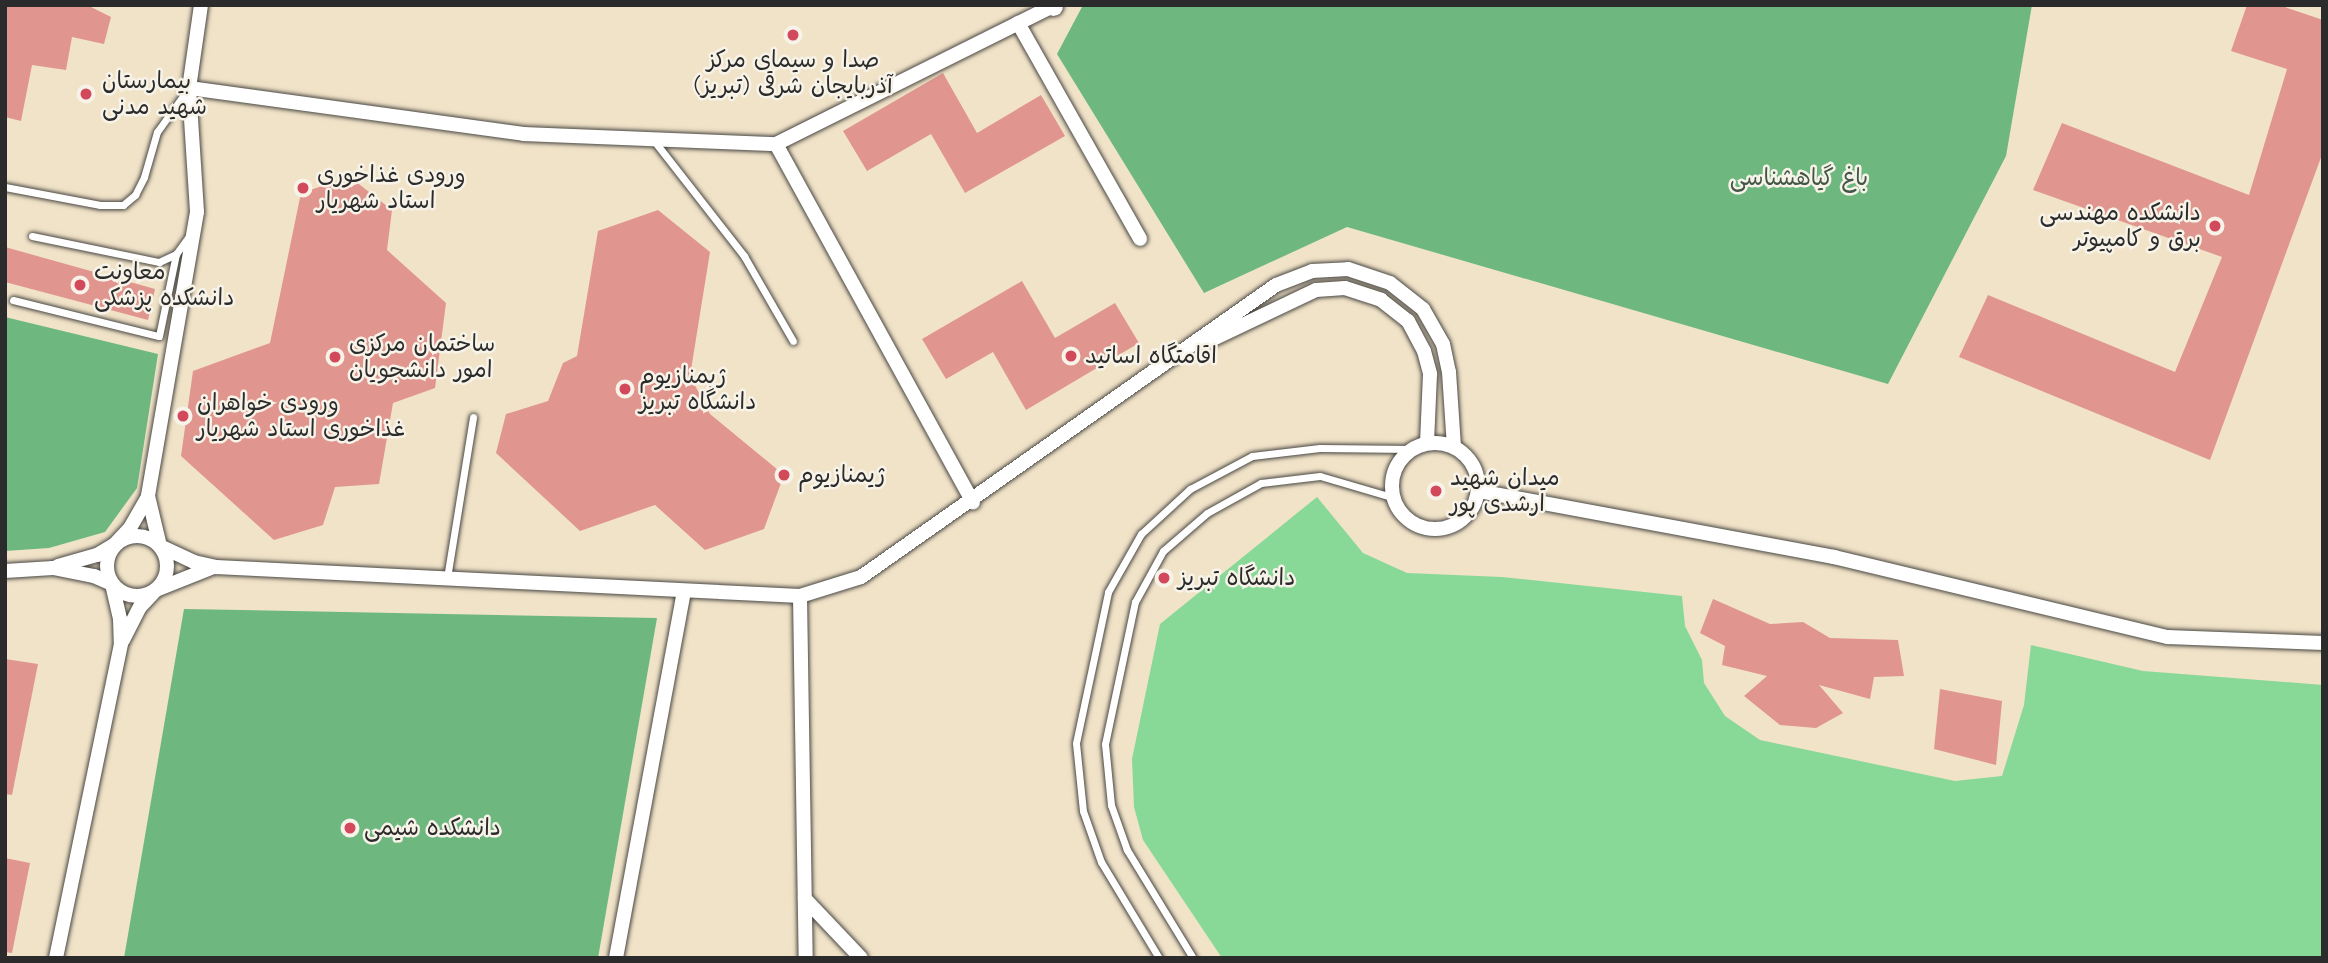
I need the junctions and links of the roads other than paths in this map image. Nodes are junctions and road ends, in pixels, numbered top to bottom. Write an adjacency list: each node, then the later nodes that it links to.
1 (201, 5): 4 (street)
2 (1053, 6): 3 (street)
3 (1018, 23): 6 (street); 10 (street)
4 (189, 88): 5 (street); 7 (lane); 8 (street)
5 (654, 142): 6 (street); 13 (lane)
6 (776, 144): 21 (street)
7 (5, 187)
8 (197, 212): 11 (lane); 19 (street)
9 (32, 236): 11 (lane)
10 (1140, 239)
11 (176, 254): 12 (lane)
12 (13, 300)
13 (793, 341)
14 (1170, 361): 16 (street); 17 (street); 21 (street)
15 (473, 417): 27 (lane)
16 (1420, 446): 17 (street); 20 (street); 39 (lane)
17 (1454, 447): 18 (street)
18 (1478, 491): 20 (street); 32 (street)
19 (148, 496): 22 (street); 23 (street)
20 (1392, 497): 40 (lane)
21 (973, 502): 31 (street)
22 (115, 544): 23 (street); 25 (street); 28 (street)
23 (160, 545): 24 (street); 29 (street)
24 (216, 567): 27 (street); 29 (street)
25 (53, 568): 26 (street); 28 (street)
26 (5, 571)
27 (447, 579): 30 (street)
28 (112, 584): 29 (street); 33 (street)
29 (156, 590): 33 (street)
30 (684, 591): 31 (street); 36 (street)
31 (800, 596): 34 (street)
32 (2323, 643)
33 (121, 644): 35 (street)
34 (805, 899): 37 (street); 38 (street)
35 (56, 958)
36 (616, 958)
37 (806, 958)
38 (861, 958)
39 (1159, 958)
40 (1193, 958)

